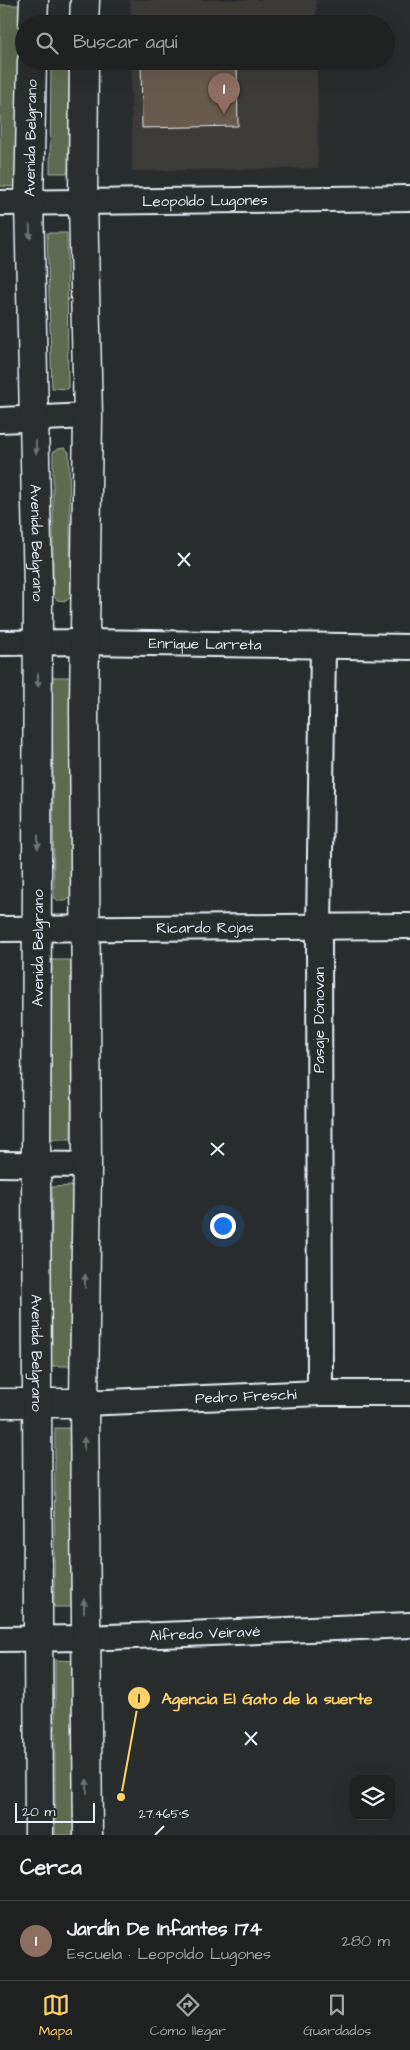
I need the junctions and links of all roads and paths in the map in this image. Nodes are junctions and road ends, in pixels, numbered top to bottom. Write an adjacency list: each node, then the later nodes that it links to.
1 (34, 0): 3 (main road)
2 (85, 0): 4 (main road)
3 (33, 15)
4 (84, 15)
5 (32, 70): 9 (main road, Avenida Belgrano)
6 (84, 70): 8 (main road)
7 (410, 198): 8 (street, Leopoldo Lugones)
8 (83, 202): 9 (street, Leopoldo Lugones); 11 (main road)
9 (29, 203): 10 (street, Leopoldo Lugones); 12 (main road, Avenida Belgrano, one-way to 12)
10 (0, 204)
11 (88, 416): 12 (street); 15 (main road)
12 (35, 419): 13 (street); 14 (main road, Avenida Belgrano, one-way to 14)
13 (0, 420)
14 (38, 642): 15 (street, Enrique Larreta); 16 (street, Enrique Larreta); 21 (main road, Avenida Belgrano, one-way to 21)
15 (85, 642): 17 (street, Enrique Larreta); 22 (main road)
16 (0, 643)
17 (323, 647): 18 (street, Enrique Larreta); 19 (street, Pasaje Dónovan)
18 (410, 647)
19 (319, 926): 20 (street, Ricardo Rojas); 22 (street, Ricardo Rojas); 27 (street, Pasaje Dónovan)
20 (410, 926)
21 (38, 928): 22 (street, Ricardo Rojas); 23 (street, Ricardo Rojas); 25 (main road, Avenida Belgrano)
22 (84, 928): 26 (main road)
23 (0, 929)
24 (0, 1164): 25 (street)
25 (36, 1164): 26 (street); 30 (main road, Avenida Belgrano)
26 (87, 1165): 31 (main road, one-way to 26)
27 (320, 1393): 28 (street, Pedro Freschi); 31 (street, Pedro Freschi)
28 (410, 1393)
29 (0, 1403): 30 (main road)
30 (38, 1403): 31 (main road); 35 (main road, Avenida Belgrano)
31 (84, 1403): 33 (main road, one-way to 31)
32 (410, 1625): 33 (street, Alfredo Veiravé)
33 (84, 1638): 35 (street, Alfredo Veiravé); 37 (main road, one-way to 33)
34 (0, 1639): 35 (street, Alfredo Veiravé)
35 (38, 1639): 36 (main road, Avenida Belgrano)
36 (39, 1835)
37 (88, 1835)

